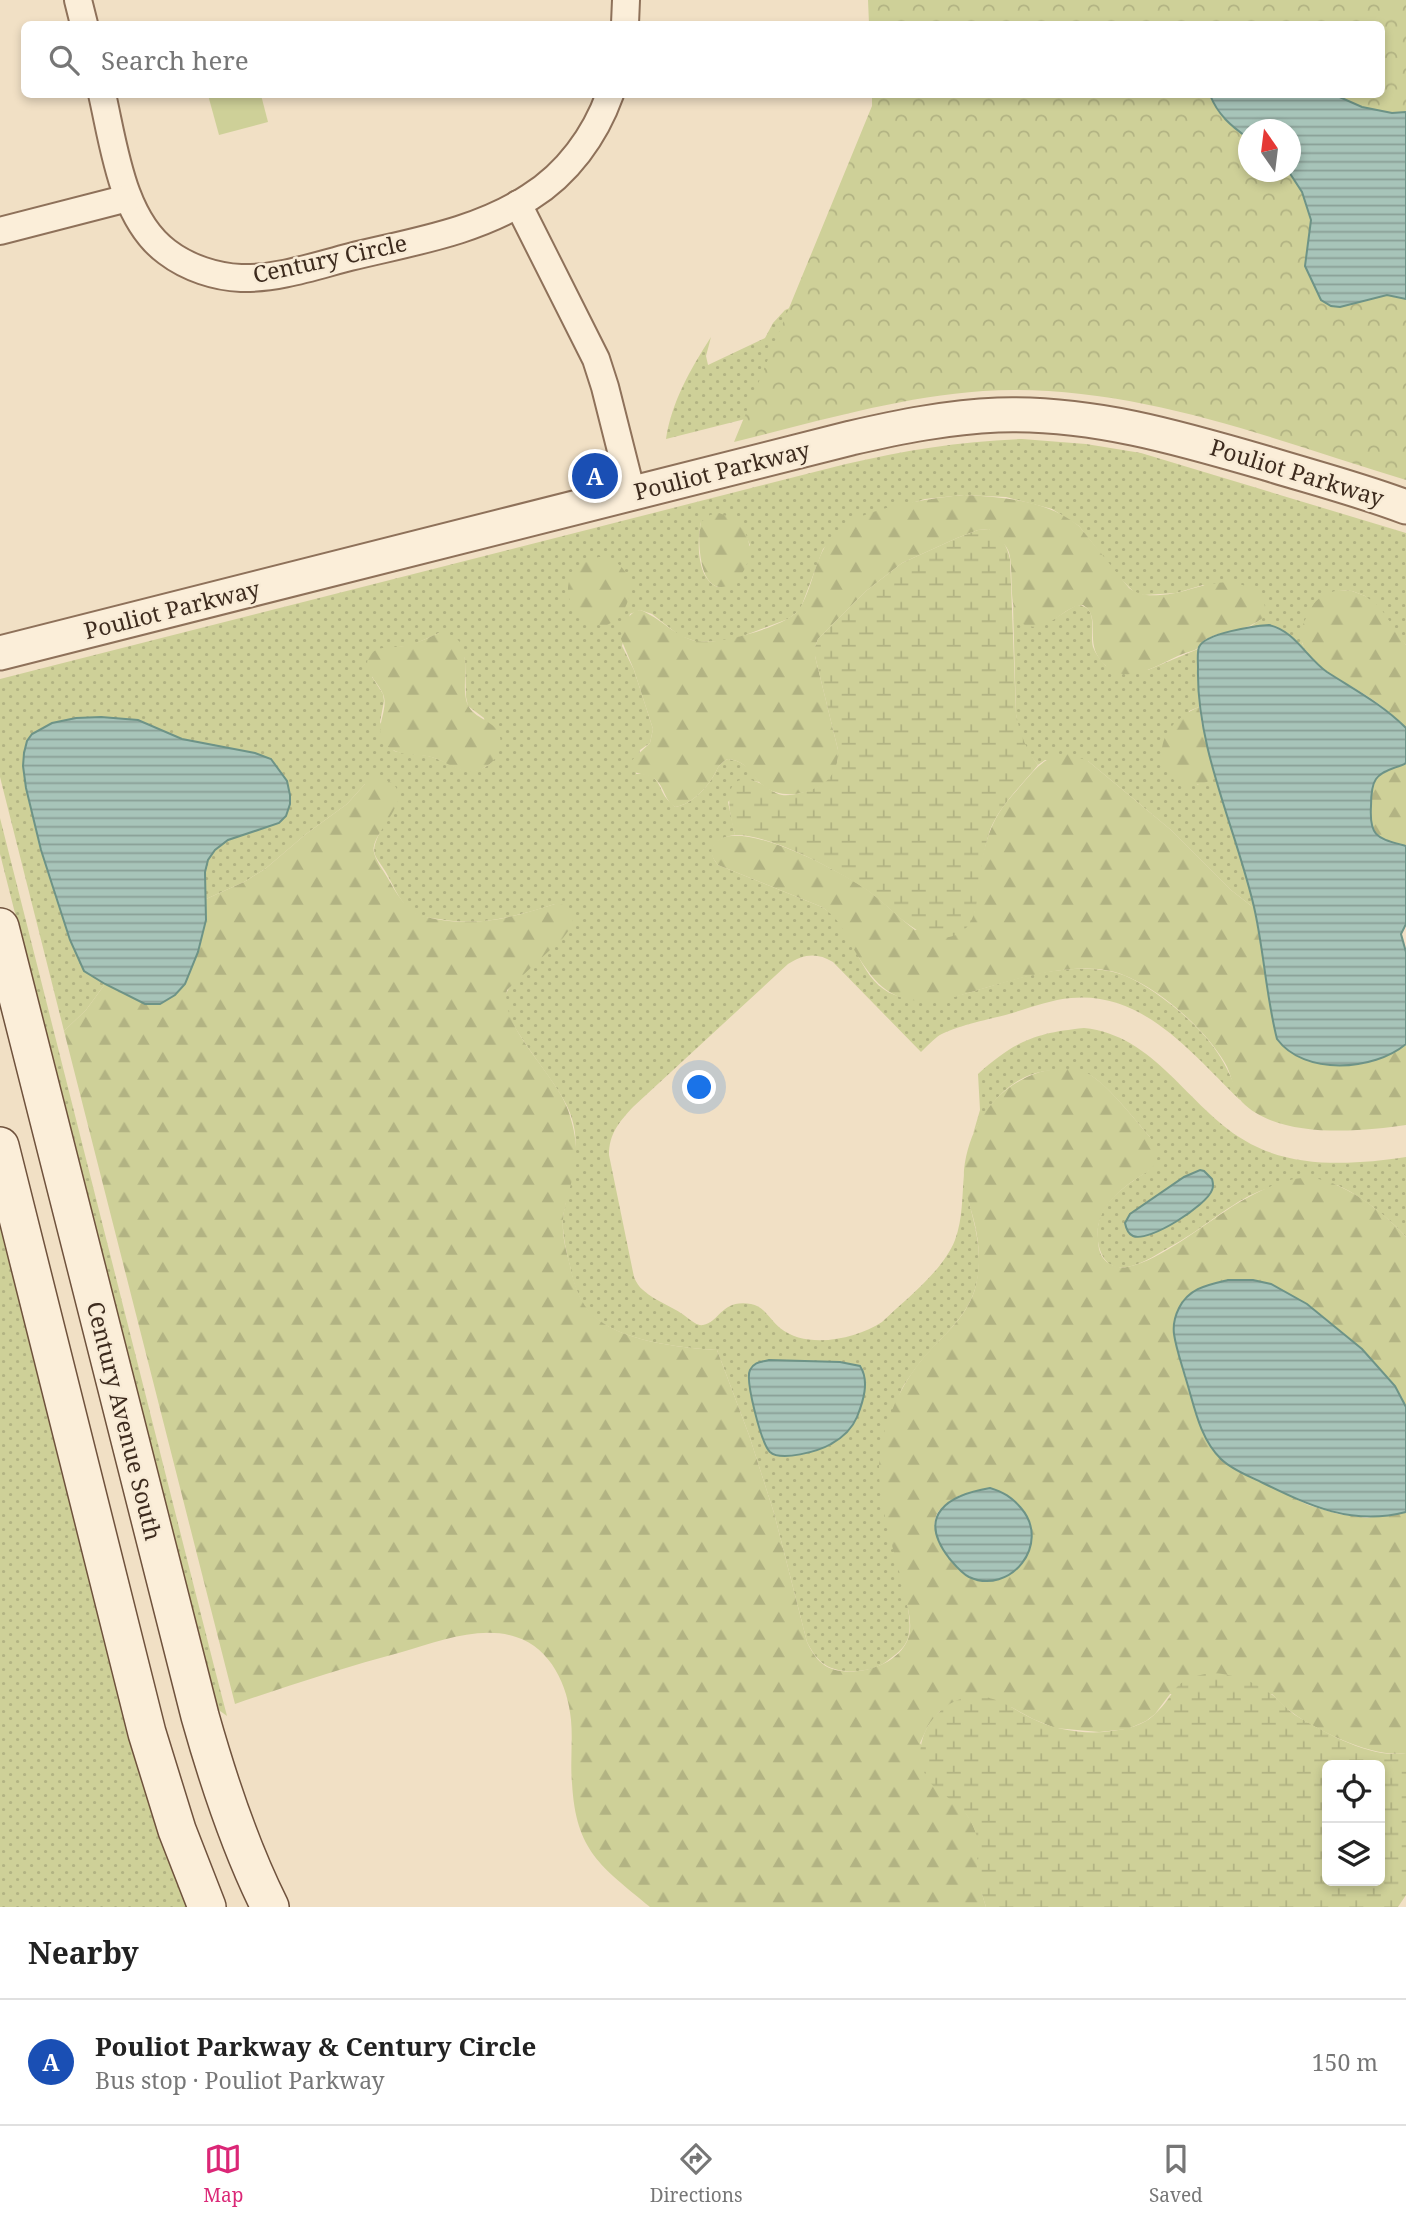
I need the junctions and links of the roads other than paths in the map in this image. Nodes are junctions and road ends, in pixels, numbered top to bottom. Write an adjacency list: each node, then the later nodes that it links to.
1 (78, 0): 3 (street)
2 (626, 0): 4 (street)
3 (83, 21)
4 (625, 21)
5 (103, 98): 7 (street, Century Circle)
6 (608, 98): 8 (street, Century Circle)
7 (128, 198): 8 (street, Century Circle); 9 (street)
8 (518, 205): 10 (street)
9 (0, 231)
10 (632, 494): 11 (street, Pouliot Parkway); 12 (street, Pouliot Parkway)
11 (1406, 507)
12 (0, 653)
13 (0, 927): 16 (main road, Century Avenue South)
14 (0, 1146): 15 (main road)
15 (207, 1907)
16 (271, 1907)

